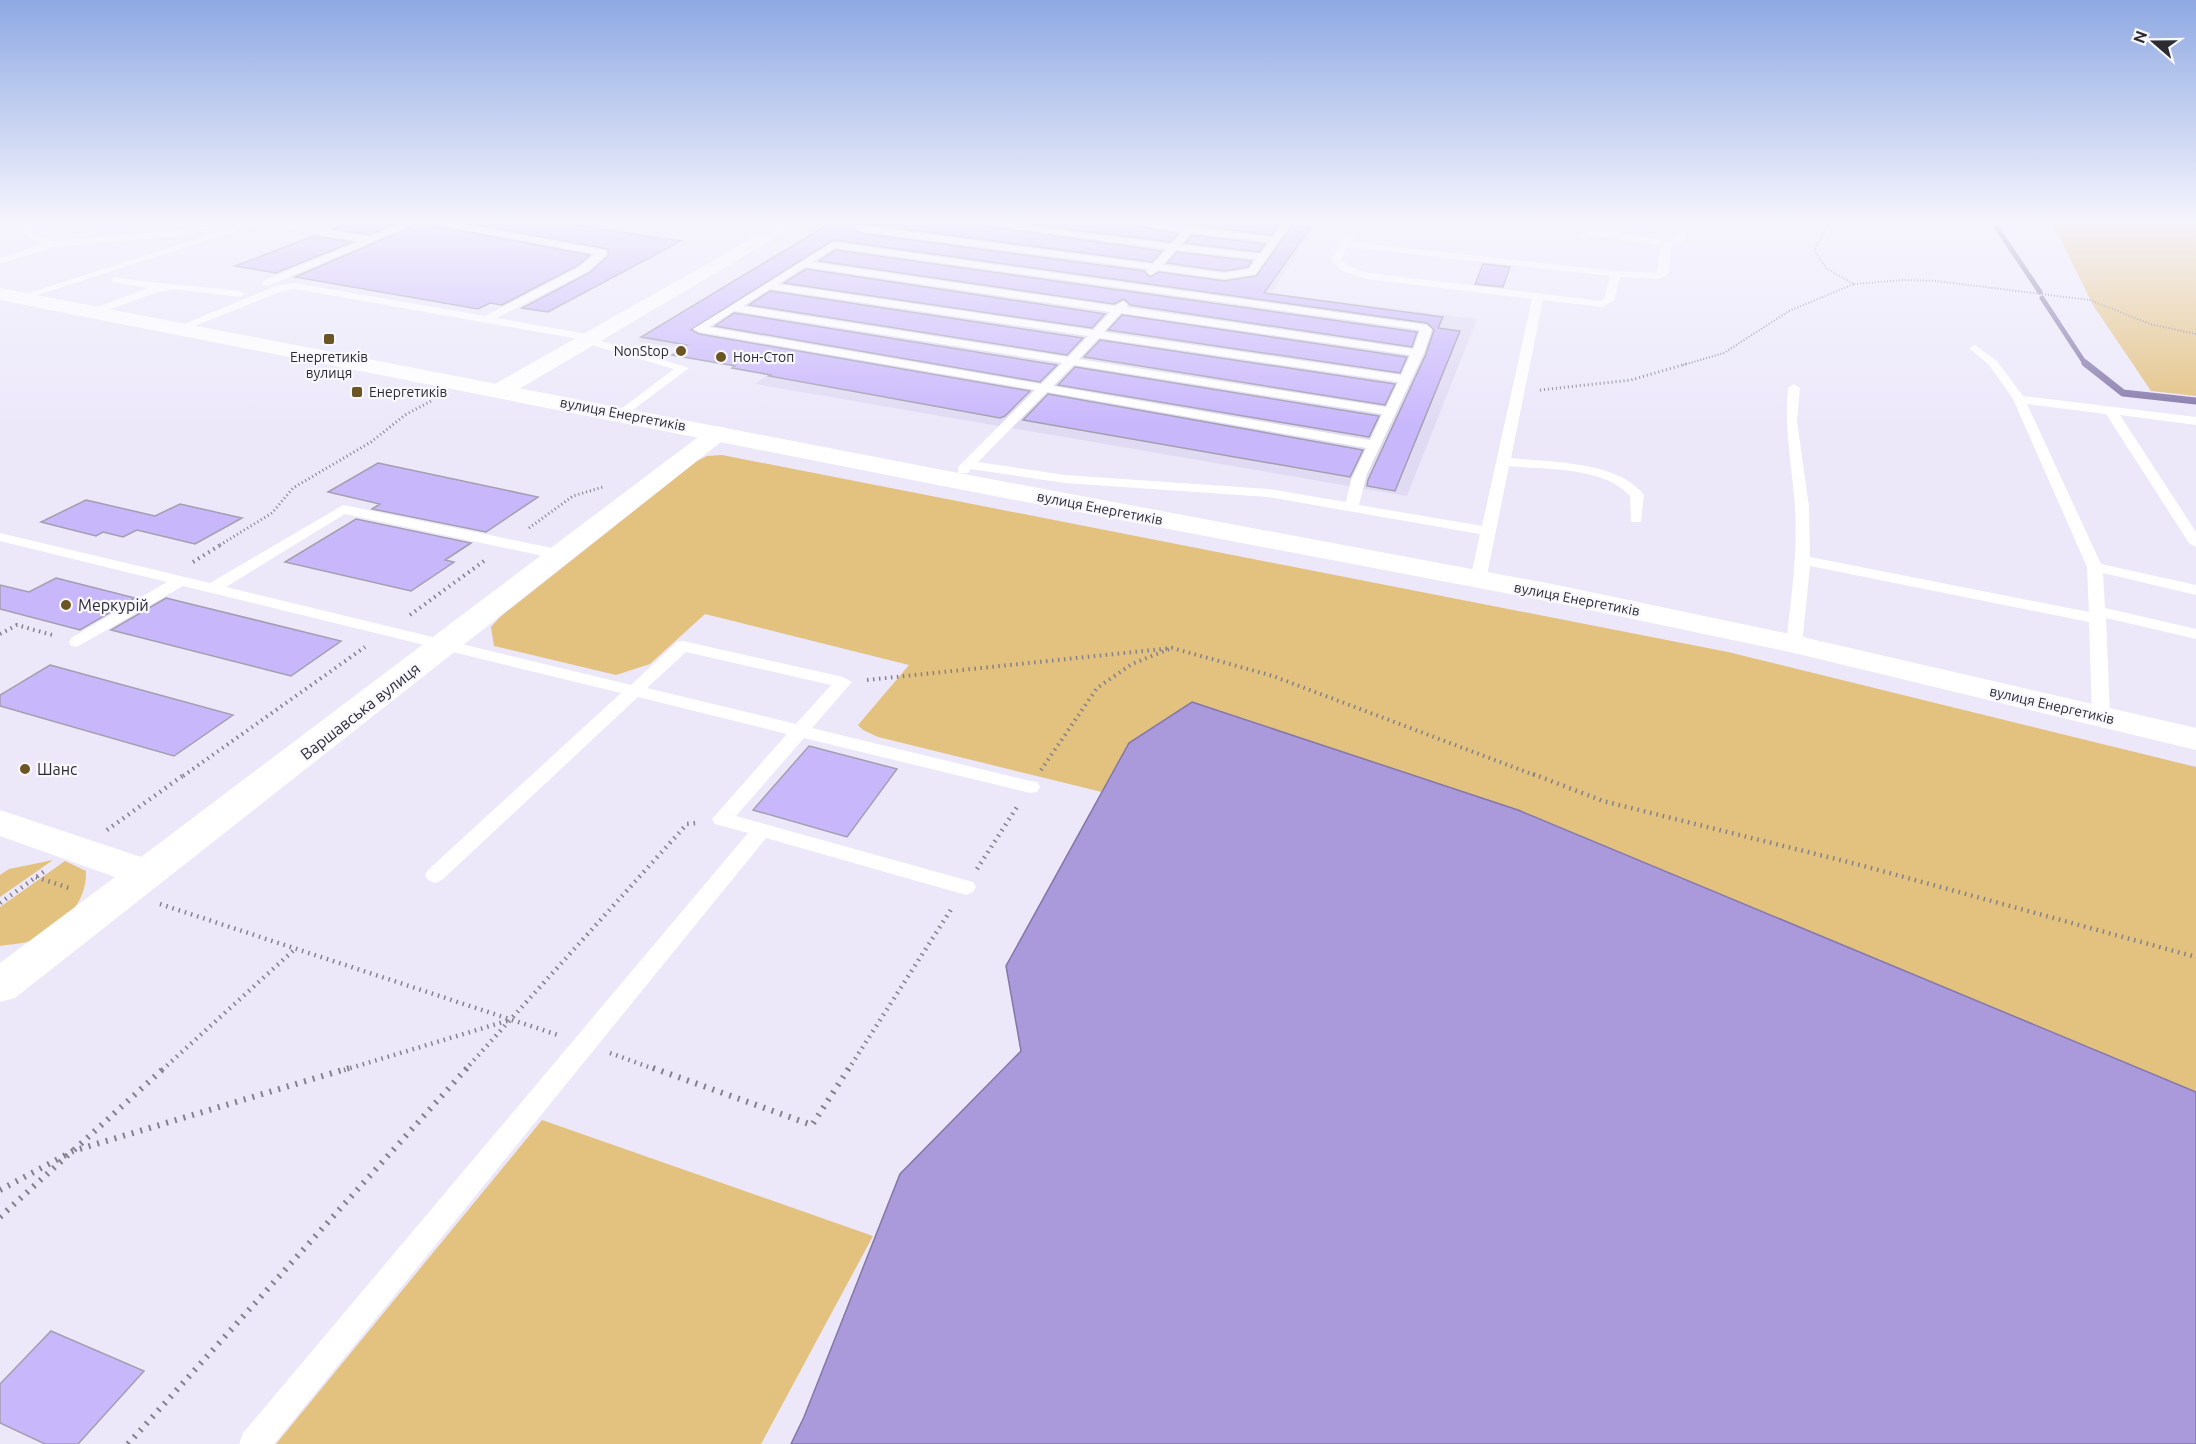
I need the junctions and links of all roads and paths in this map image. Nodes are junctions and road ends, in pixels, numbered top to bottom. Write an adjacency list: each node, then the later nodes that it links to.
1 (31, 289): 19 (lane)
2 (156, 289): 23 (lane)
3 (208, 289): 18 (lane)
4 (251, 289): 18 (lane)
5 (276, 289): 25 (lane)
6 (314, 289): 24 (lane)
7 (544, 289): 24 (lane)
8 (677, 289): 28 (main road)
9 (763, 289): 21 (lane)
10 (792, 289): 27 (lane)
11 (977, 289): 22 (lane)
12 (1137, 289): 22 (lane)
13 (1148, 289): 30 (lane)
14 (1479, 289): 20 (lane)
15 (1611, 289): 20 (lane)
16 (1841, 289): 36 (path)
17 (1996, 289): 26 (path)
18 (240, 294): 25 (lane)
19 (9, 296): 23 (main road, вулиця Енергетиків)
20 (1538, 297): 36 (lane)
21 (733, 308): 31 (lane); 34 (lane)
22 (1118, 310): 27 (lane); 30 (lane)
23 (93, 312): 25 (main road, вулиця Енергетиків)
24 (484, 320): 28 (lane)
25 (171, 328): 35 (main road, вулиця Енергетиків)
26 (2196, 334)
27 (1095, 335): 31 (lane); 32 (lane)
28 (591, 339): 35 (main road); 41 (lane)
29 (1975, 348): 38 (lane)
30 (1418, 353): 32 (lane)
31 (1071, 361): 34 (lane); 40 (lane)
32 (1405, 379): 40 (lane)
33 (1794, 388): 56 (lane)
34 (1044, 389): 45 (lane); 47 (lane)
35 (501, 390): 41 (main road, вулиця Енергетиків)
36 (1518, 391): 46 (lane)
37 (435, 399): 58 (path)
38 (2019, 399): 39 (lane); 57 (lane)
39 (2110, 410): 42 (lane); 53 (lane)
40 (1389, 411): 45 (lane)
41 (622, 414): 43 (main road, вулиця Енергетиків)
42 (2191, 420): 44 (lane)
43 (718, 433): 47 (main road, вулиця Енергетиків); 55 (main road, Варшавська вулиця)
44 (2196, 433)
45 (1374, 445): 49 (lane)
46 (1503, 461): 50 (lane); 51 (lane)
47 (961, 473): 49 (lane); 59 (main road, вулиця Енергетиків)
48 (607, 485): 54 (path)
49 (1352, 507): 51 (lane)
50 (1636, 519)
51 (1488, 531): 59 (lane)
52 (2, 539): 58 (lane)
53 (2196, 543)
54 (507, 544): 55 (lane); 60 (lane); 63 (path)
55 (562, 555): 68 (main road, Варшавська вулиця)
56 (1803, 560): 62 (lane); 67 (lane)
57 (2095, 567): 61 (lane); 62 (lane)
58 (182, 580): 60 (lane); 66 (lane)
59 (1478, 580): 67 (main road, вулиця Енергетиків)
60 (213, 588): 63 (lane)
61 (2196, 590)
62 (2098, 615): 65 (lane); 72 (lane)
63 (388, 631): 68 (lane); 79 (path)
64 (0, 634): 66 (path)
65 (2196, 634)
66 (77, 642)
67 (1794, 644): 72 (main road, вулиця Енергетиків)
68 (445, 645): 71 (lane); 80 (main road, Варшавська вулиця)
69 (1172, 648): 70 (path); 75 (path); 86 (path)
70 (843, 682): 71 (lane); 73 (lane)
71 (634, 690): 73 (lane); 81 (lane)
72 (2101, 716): 74 (main road, вулиця Енергетиків)
73 (800, 731): 75 (lane); 76 (lane)
74 (2196, 739)
75 (1030, 787): 82 (path)
76 (722, 819): 78 (lane); 88 (path)
77 (20, 825): 79 (main road)
78 (760, 832): 82 (lane); 89 (lane)
79 (79, 850): 80 (main road); 83 (path)
80 (148, 874): 84 (main road, Варшавська вулиця)
81 (435, 875)
82 (966, 887): 89 (path)
83 (0, 903)
84 (109, 903): 85 (path); 87 (main road, Варшавська вулиця)
85 (295, 949): 88 (path); 90 (path)
86 (2196, 957)
87 (0, 986)
88 (511, 1020): 89 (path); 90 (path); 93 (path)
89 (583, 1044): 94 (lane)
90 (73, 1151): 91 (path); 92 (path)
91 (0, 1190)
92 (0, 1216)
93 (128, 1444)
94 (254, 1444)

